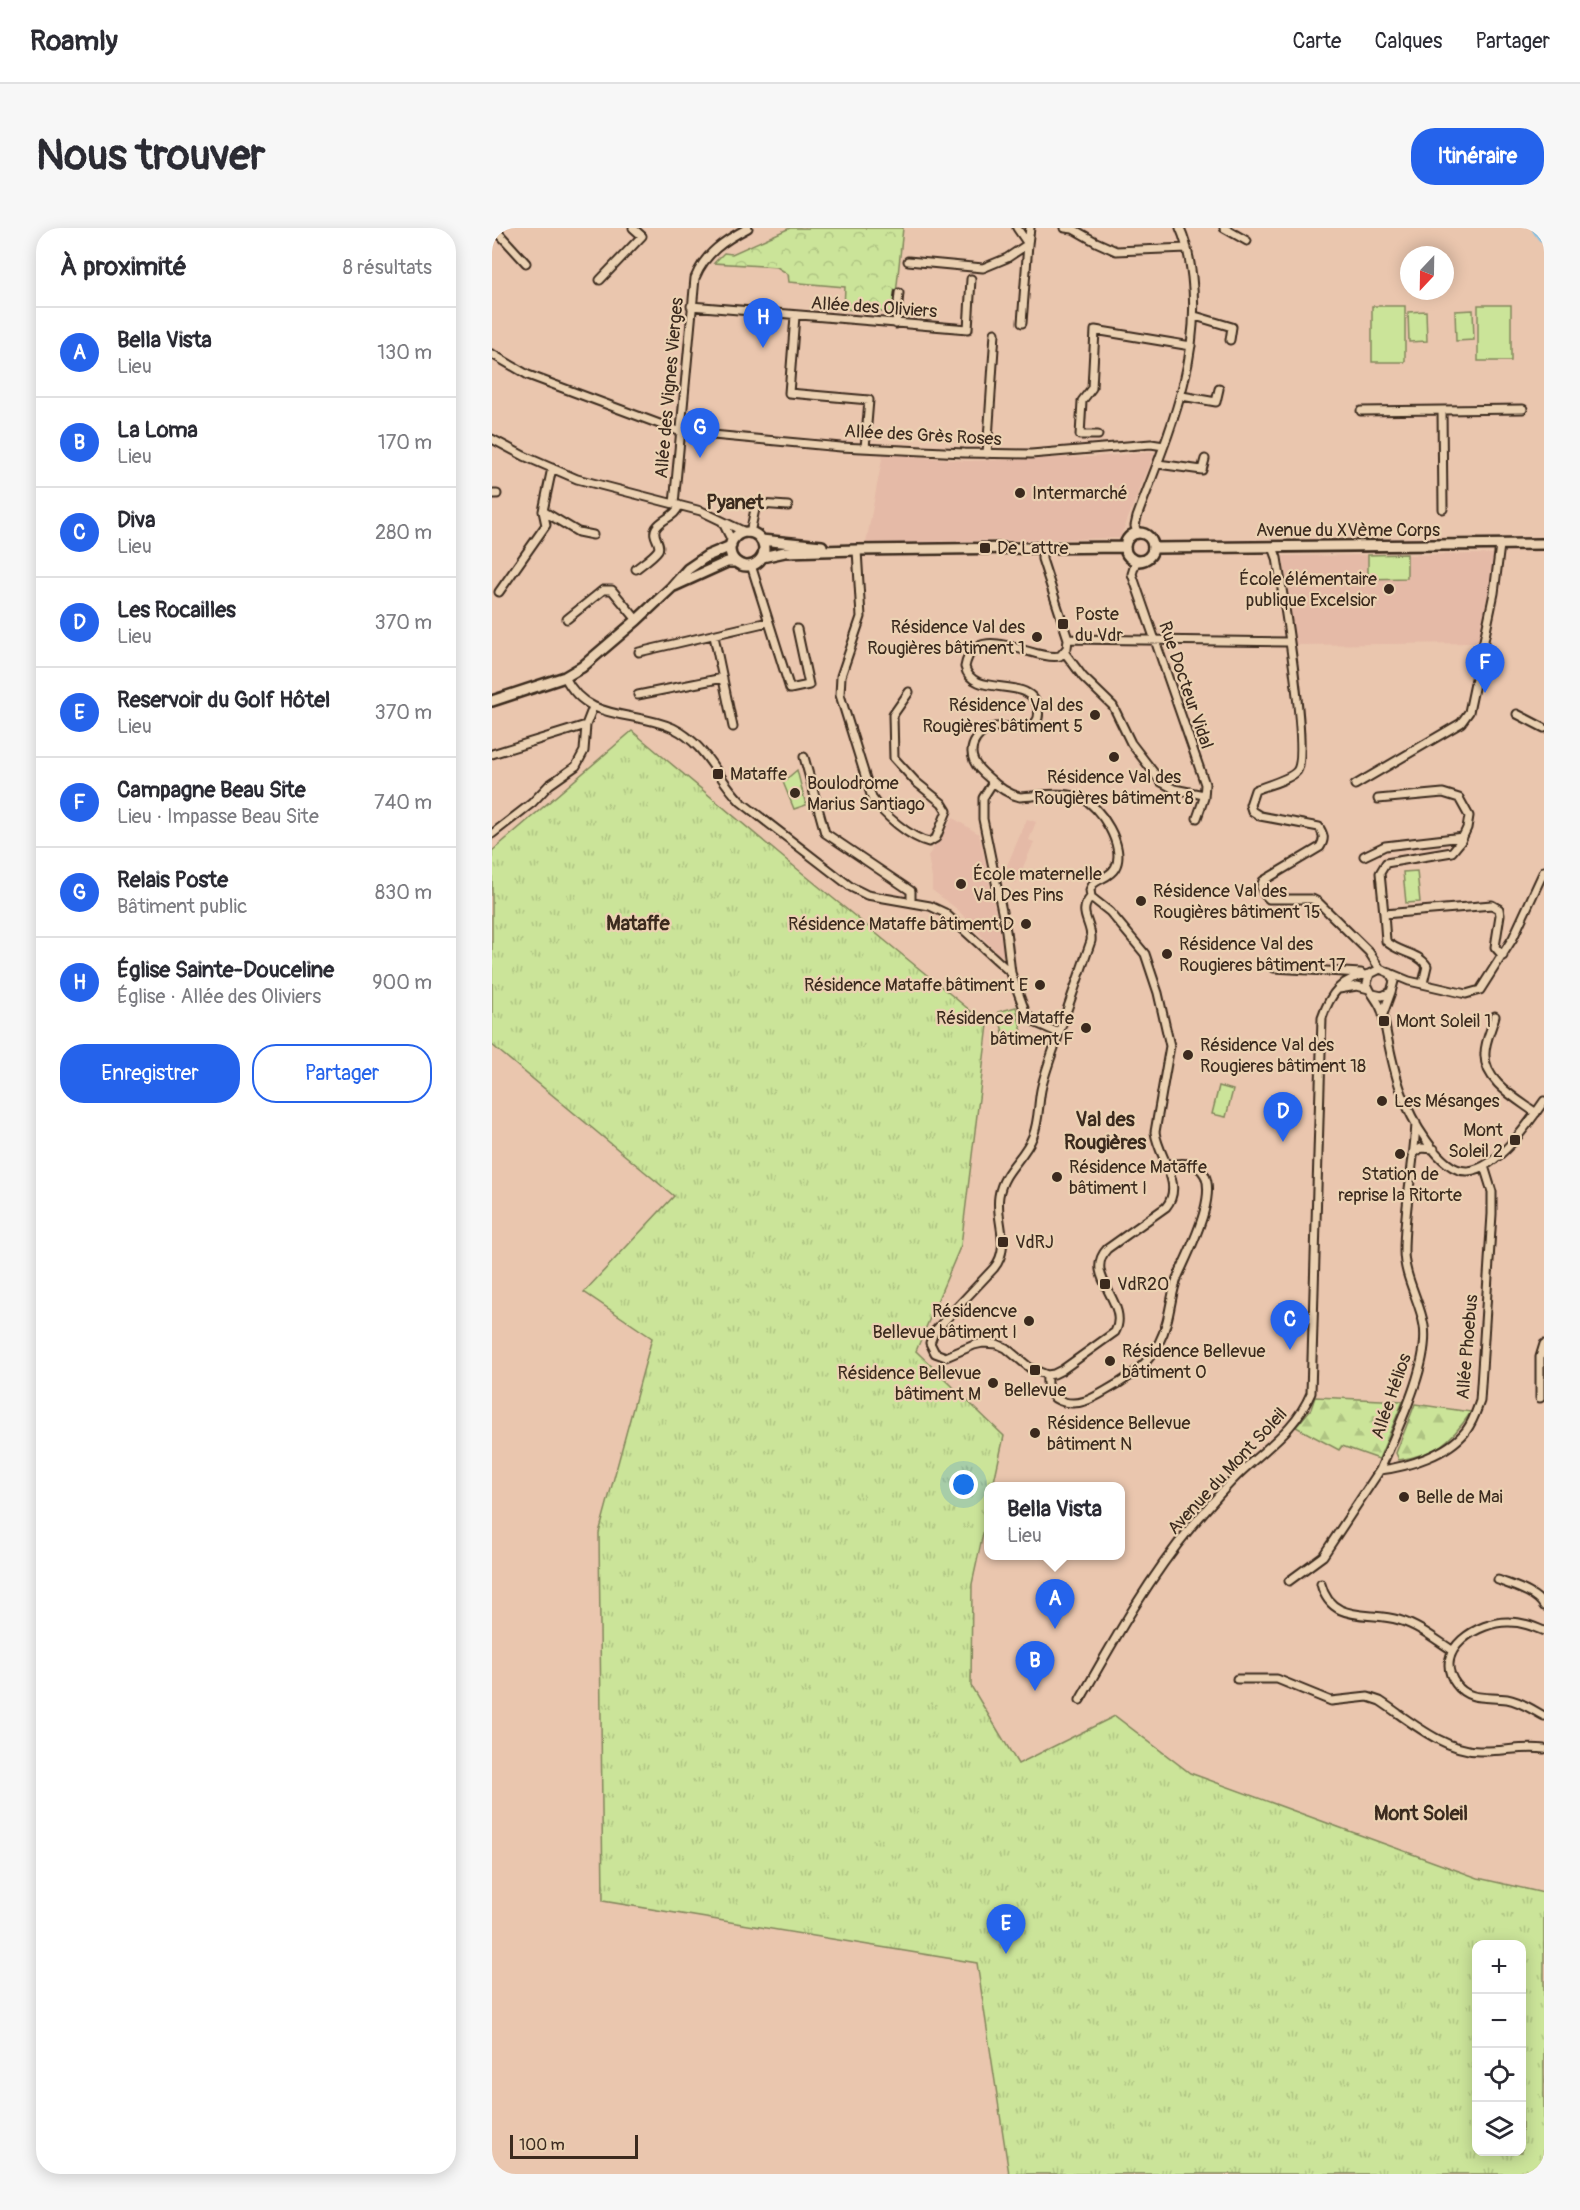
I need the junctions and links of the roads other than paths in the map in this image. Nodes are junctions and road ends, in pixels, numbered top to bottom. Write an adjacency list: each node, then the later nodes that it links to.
1 (494, 228): 13 (street)
2 (633, 228): 15 (street)
3 (748, 228): 17 (street, Allée des Vignes Vierges)
4 (1017, 228): 10 (street)
5 (1030, 228): 10 (street)
6 (1065, 228): 11 (street)
7 (1224, 228): 9 (street)
8 (1184, 230): 11 (street)
9 (1246, 241)
10 (1028, 244): 12 (street); 20 (street)
11 (1187, 248): 19 (street)
12 (908, 261)
13 (526, 263)
14 (971, 279): 21 (street, Allée des Oliviers)
15 (600, 280)
16 (899, 293): 21 (street)
17 (691, 306): 18 (street, Allée des Oliviers); 31 (street, Allée des Vignes Vierges)
18 (795, 316): 21 (street, Allée des Oliviers); 35 (street)
19 (1195, 316): 23 (street); 24 (street)
20 (1022, 323)
21 (896, 324)
22 (995, 333): 36 (street)
23 (1230, 340)
24 (1191, 346): 27 (street); 32 (street)
25 (492, 354): 31 (street, Allée des Grès Roses)
26 (1219, 389): 27 (street)
27 (1182, 396): 34 (street)
28 (1523, 409): 29 (street)
29 (1442, 410): 30 (street); 42 (street)
30 (1361, 411)
31 (681, 432): 35 (street, Allée des Grès Roses); 40 (street, Allée des Vignes Vierges)
32 (1098, 435)
33 (492, 439): 39 (street)
34 (1164, 446): 36 (street, Allée des Grès Roses); 38 (street)
35 (865, 448): 36 (street, Allée des Grès Roses)
36 (987, 454)
37 (1204, 459): 38 (street)
38 (1158, 464): 46 (street)
39 (552, 468): 40 (street); 43 (street)
40 (676, 504): 44 (street); 61 (street)
41 (788, 507): 45 (street)
42 (1443, 509)
43 (543, 511): 47 (street); 63 (street)
44 (716, 518): 45 (street); 49 (street)
45 (748, 533): 48 (main road); 49 (main road)
46 (1137, 533): 53 (main road); 55 (main road)
47 (593, 535)
48 (760, 540): 56 (main road); 57 (main road)
49 (731, 543): 59 (main road); 62 (main road)
50 (1544, 544): 51 (main road, Avenue du XVème Corps)
51 (1500, 545): 54 (main road, Avenue du XVème Corps); 87 (street)
52 (1041, 547): 53 (main road); 56 (main road); 69 (street)
53 (1125, 547): 58 (main road)
54 (1273, 547): 55 (main road, Avenue du XVème Corps); 71 (street)
55 (1153, 548): 58 (main road)
56 (857, 550): 57 (main road); 76 (street)
57 (762, 556): 60 (main road)
58 (1136, 561): 70 (street, Rue Docteur Vidal)
59 (736, 562): 60 (main road); 62 (main road)
60 (751, 565): 66 (street)
61 (636, 569)
62 (672, 587): 65 (main road)
63 (499, 592)
64 (567, 619): 65 (street)
65 (637, 620): 74 (main road)
66 (768, 622): 67 (street); 68 (street)
67 (797, 629)
68 (714, 636): 72 (street); 75 (street)
69 (1068, 639): 70 (street); 73 (street)
70 (1153, 639): 71 (street); 88 (street, Rue Docteur Vidal)
71 (1289, 642): 100 (street)
72 (639, 652)
73 (1065, 653): 86 (street); 88 (street)
74 (565, 677): 78 (main road); 79 (street)
75 (723, 678): 77 (street); 82 (street)
76 (909, 692)
77 (638, 695)
78 (492, 701)
79 (593, 707): 81 (street); 96 (street)
80 (1517, 714): 83 (street)
81 (586, 725): 84 (street); 91 (street)
82 (733, 727)
83 (1544, 728)
84 (492, 754)
85 (804, 757): 96 (street)
86 (993, 782): 95 (street); 102 (street)
87 (1354, 785)
88 (1204, 795): 90 (street, Rue Docteur Vidal)
89 (1378, 799): 92 (street)
90 (1197, 818)
91 (492, 834)
92 (1463, 837): 93 (street); 97 (street)
93 (1364, 856)
94 (1544, 871): 98 (street)
95 (1091, 897): 111 (street); 117 (street)
96 (911, 902): 102 (street)
97 (1384, 914): 98 (street); 105 (street)
98 (1503, 956): 105 (street)
99 (1274, 968): 103 (street)
100 (1380, 969): 101 (street); 103 (street)
101 (1388, 971): 104 (street); 107 (street)
102 (1011, 973): 111 (street)
103 (1370, 974): 106 (street); 108 (street)
104 (1409, 981): 105 (street); 107 (street)
105 (1423, 983)
106 (1337, 990): 108 (street); 130 (street, Avenue du Mont Soleil)
107 (1392, 990): 108 (street); 109 (street)
108 (1371, 992): 109 (street)
109 (1383, 1014): 114 (street)
110 (1495, 1016): 113 (street)
111 (1059, 1033): 120 (street)
112 (1544, 1101): 113 (street)
113 (1536, 1113): 118 (street)
114 (1416, 1123): 115 (street); 116 (street, Allée Hélios)
115 (1434, 1149): 116 (street); 118 (street)
116 (1413, 1154): 122 (street, Allée Hélios)
117 (1166, 1166): 120 (street); 120 (street)
118 (1484, 1166): 122 (street, Allée Phoebus)
119 (1544, 1344): 121 (street)
120 (1047, 1375)
121 (1540, 1398)
122 (1380, 1470): 124 (street)
123 (1498, 1580): 126 (street)
124 (1289, 1581)
125 (1321, 1584): 128 (street)
126 (1543, 1602)
127 (1544, 1631): 128 (street)
128 (1452, 1650): 131 (street)
129 (1237, 1679): 132 (street)
130 (1080, 1700)
131 (1544, 1716)
132 (1544, 1749)

